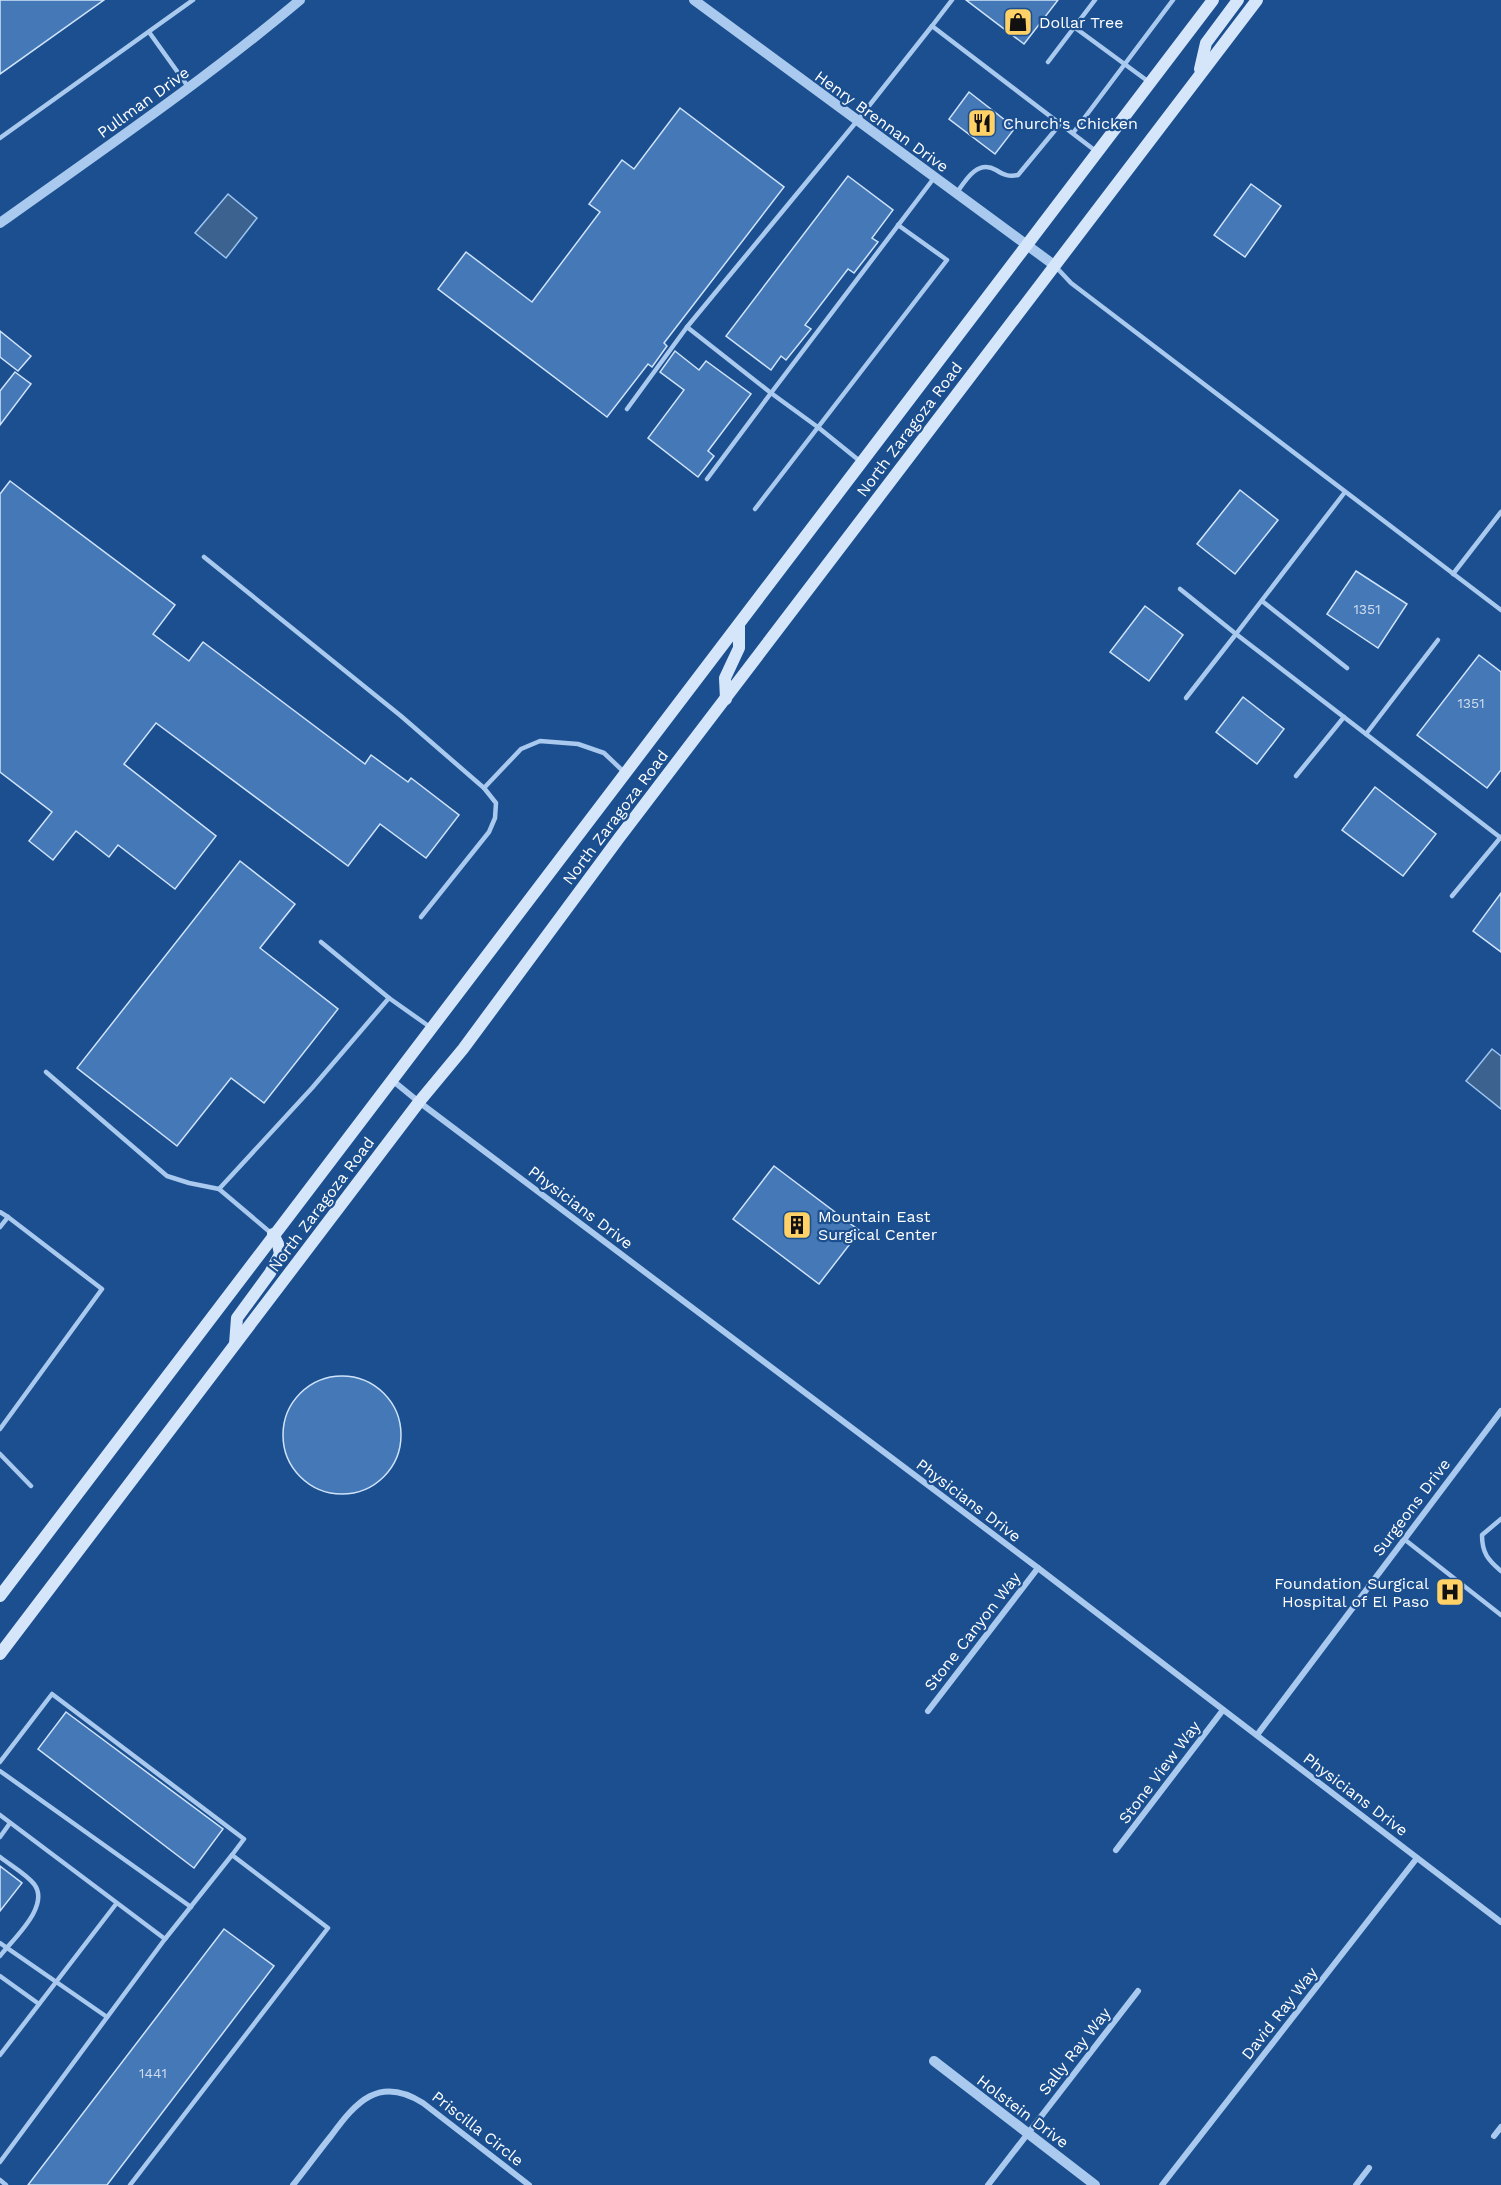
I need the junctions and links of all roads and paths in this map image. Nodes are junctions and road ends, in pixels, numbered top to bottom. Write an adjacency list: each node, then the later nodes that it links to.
1 (193, 0): 12 (lane)
2 (300, 0): 17 (street, Pullman Drive)
3 (694, 0): 18 (street, Henry Brennan Drive)
4 (952, 0): 10 (lane)
5 (1095, 0): 11 (lane)
6 (1173, 0): 14 (lane)
7 (1212, 0): 16 (main road, North Zaragoza Road)
8 (1238, 0): 15 (main road)
9 (1257, 0): 15 (main road, North Zaragoza Road)
10 (932, 26): 18 (lane); 19 (lane)
11 (1074, 27): 13 (lane); 14 (lane)
12 (149, 32): 17 (lane); 21 (lane)
13 (1048, 62)
14 (1124, 64): 16 (lane); 20 (lane)
15 (1200, 73): 28 (main road, North Zaragoza Road)
16 (1150, 83): 22 (main road, North Zaragoza Road)
17 (189, 88): 25 (street, Pullman Drive)
18 (857, 121): 23 (street, Henry Brennan Drive); 29 (lane)
19 (1061, 123): 20 (lane); 24 (lane)
20 (1073, 133): 22 (lane)
21 (0, 138)
22 (1097, 152): 27 (main road, North Zaragoza Road)
23 (934, 177): 24 (street, Henry Brennan Drive); 26 (lane)
24 (956, 194): 27 (street, Henry Brennan Drive)
25 (0, 223)
26 (898, 225): 30 (lane); 32 (lane)
27 (1027, 245): 28 (street, Henry Brennan Drive); 33 (main road, North Zaragoza Road)
28 (1054, 265): 35 (lane); 48 (main road, North Zaragoza Road)
29 (687, 327): 30 (lane); 31 (lane)
30 (771, 393): 32 (lane); 34 (lane)
31 (627, 409)
32 (819, 428): 33 (lane); 36 (lane)
33 (861, 462): 43 (main road, North Zaragoza Road)
34 (707, 479)
35 (1345, 492): 39 (lane); 41 (lane)
36 (755, 509)
37 (1501, 512): 39 (lane)
38 (204, 557): 53 (lane)
39 (1454, 574): 42 (lane)
40 (1180, 590): 44 (lane)
41 (1262, 601): 44 (lane); 46 (lane)
42 (1501, 610)
43 (739, 625): 48 (main road); 51 (main road, North Zaragoza Road)
44 (1236, 634): 47 (lane); 49 (lane)
45 (1438, 640): 50 (lane)
46 (1347, 668)
47 (1186, 698)
48 (726, 699): 62 (main road, North Zaragoza Road)
49 (1344, 717): 50 (lane); 52 (lane)
50 (1366, 734): 54 (lane)
51 (626, 774): 53 (lane); 59 (main road, North Zaragoza Road)
52 (1296, 776)
53 (484, 788): 56 (lane)
54 (1501, 837): 55 (lane)
55 (1452, 896)
56 (421, 917)
57 (321, 942): 58 (lane)
58 (389, 998): 59 (lane); 63 (lane)
59 (432, 1028): 61 (main road, North Zaragoza Road)
60 (46, 1072): 63 (lane)
61 (392, 1080): 62 (street, Physicians Drive); 67 (main road, North Zaragoza Road)
62 (419, 1102): 68 (main road, North Zaragoza Road); 75 (street, Physicians Drive)
63 (219, 1189): 67 (lane)
64 (0, 1212): 65 (lane)
65 (8, 1217): 66 (lane); 70 (lane)
66 (0, 1227)
67 (273, 1234): 68 (main road); 77 (main road, North Zaragoza Road)
68 (235, 1344): 79 (main road, North Zaragoza Road)
69 (1501, 1411): 74 (street, Surgeons Drive)
70 (0, 1429)
71 (0, 1454): 72 (lane)
72 (30, 1486)
73 (1501, 1520): 76 (lane)
74 (1404, 1539): 78 (lane); 82 (street, Surgeons Drive)
75 (1038, 1568): 80 (street, Physicians Drive); 81 (street, Stone Canyon Way)
76 (1501, 1571)
77 (0, 1596)
78 (1501, 1615)
79 (0, 1654)
80 (1223, 1710): 82 (street, Physicians Drive); 88 (street, Stone View Way)
81 (928, 1711)
82 (1257, 1736): 91 (street, Physicians Drive)
83 (0, 1762): 89 (lane)
84 (0, 1771): 93 (lane)
85 (0, 1815): 86 (lane)
86 (10, 1823): 87 (lane); 92 (lane)
87 (0, 1837)
88 (1116, 1850)
89 (232, 1855): 93 (lane); 113 (lane)
90 (0, 1857): 97 (lane)
91 (1417, 1858): 94 (street, Physicians Drive); 118 (street, David Ray Way)
92 (116, 1904): 95 (lane); 100 (lane)
93 (191, 1907): 95 (lane)
94 (1501, 1922)
95 (165, 1939): 103 (lane)
96 (0, 1943): 97 (lane)
97 (6, 1947): 98 (lane); 100 (lane)
98 (0, 1956)
99 (0, 1976): 102 (lane)
100 (56, 1982): 102 (lane); 103 (lane)
101 (1138, 1991): 107 (street, Sally Ray Way)
102 (39, 2004): 104 (lane)
103 (107, 2017): 109 (lane)
104 (0, 2055)
105 (933, 2061): 107 (street, Holstein Drive)
106 (1501, 2127): 108 (street)
107 (1028, 2133): 116 (street, Sally Ray Way); 117 (street, Holstein Drive)
108 (1494, 2136)
109 (0, 2162)
110 (1369, 2168): 119 (street)
111 (0, 2180): 112 (lane)
112 (6, 2185)
113 (130, 2185)
114 (293, 2185): 115 (street, Priscilla Circle)
115 (529, 2185)
116 (988, 2185)
117 (1095, 2185)
118 (1162, 2185)
119 (1356, 2185)

